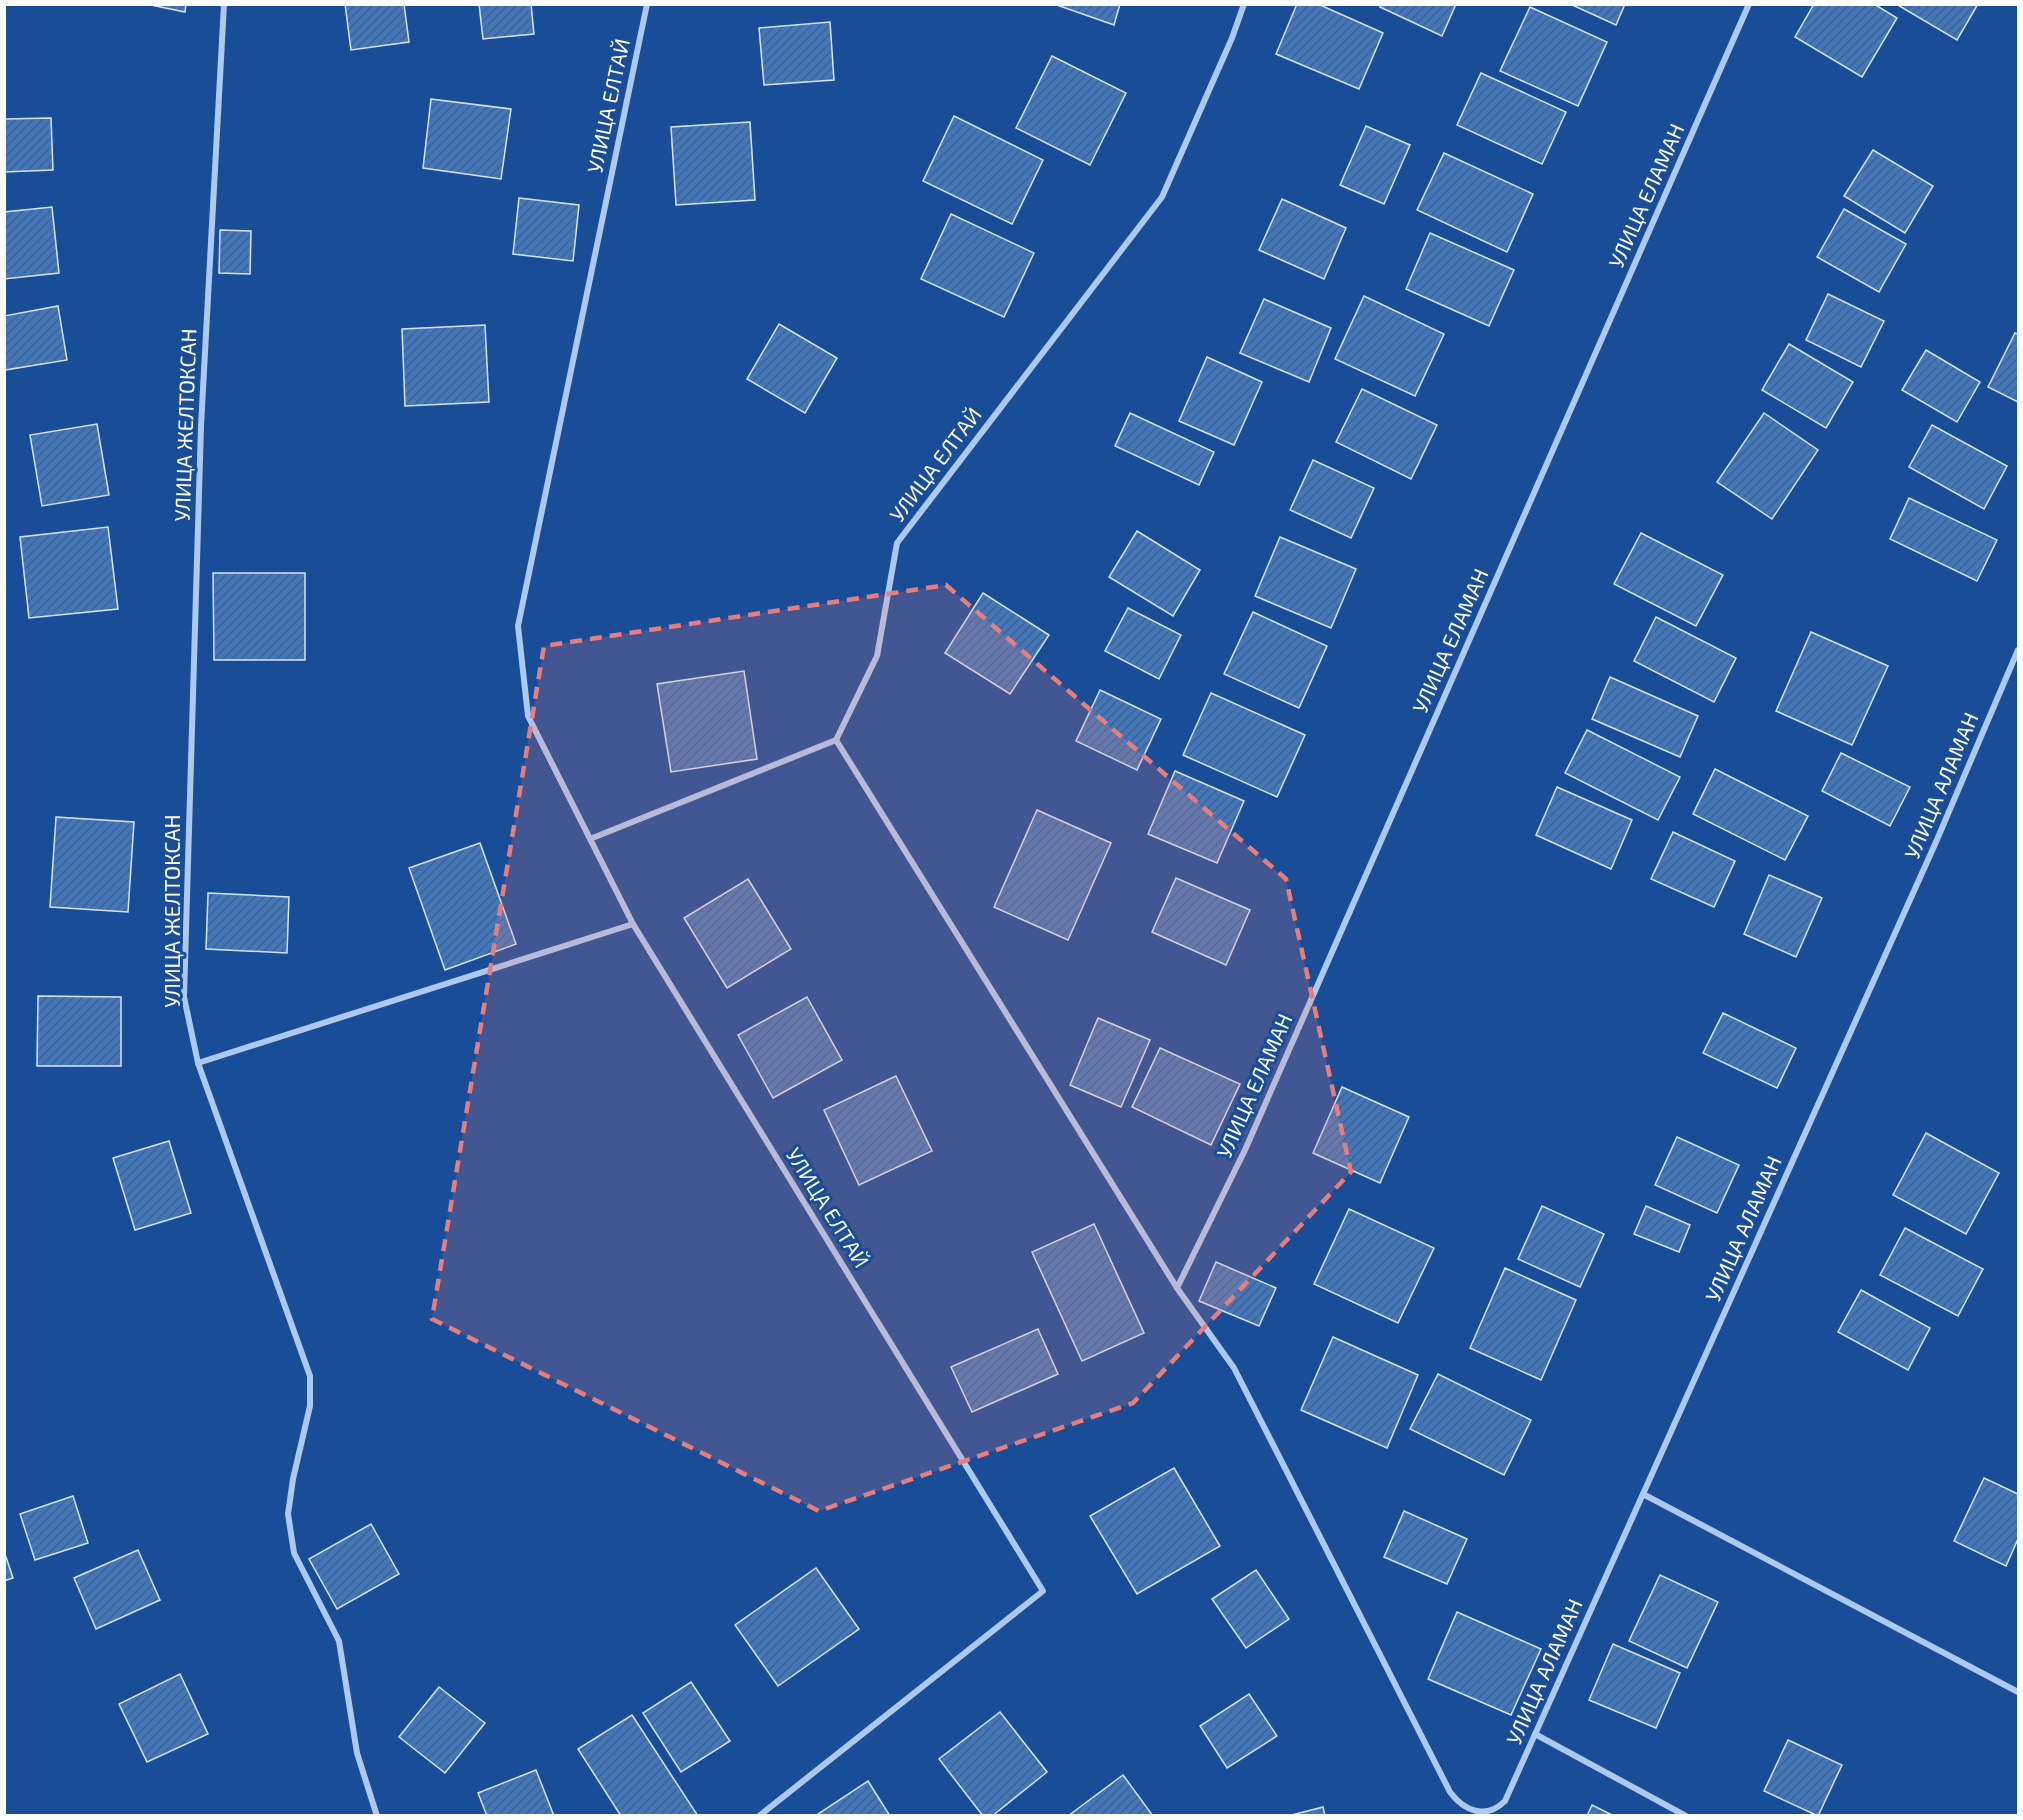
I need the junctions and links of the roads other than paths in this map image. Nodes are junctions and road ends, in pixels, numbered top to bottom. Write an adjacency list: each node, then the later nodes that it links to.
1 (225, 4): 9 (street, УЛИЦА ЖЕЛТОКСАН)
2 (647, 4): 7 (street, УЛИЦА ЕЛТАЙ)
3 (1244, 4): 6 (street, УЛИЦА ЕЛТАЙ)
4 (1749, 4): 10 (street, УЛИЦА ЕЛАМАН)
5 (2019, 650): 11 (street, УЛИЦА АЛАМАН)
6 (836, 740): 7 (street); 10 (street)
7 (590, 839): 8 (street, УЛИЦА ЕЛТАЙ)
8 (633, 924): 9 (street); 15 (street, УЛИЦА ЕЛТАЙ)
9 (198, 1063): 14 (street, УЛИЦА ЖЕЛТОКСАН)
10 (1177, 1288): 13 (street, УЛИЦА АЛАМАН)
11 (1643, 1494): 12 (street); 13 (street, УЛИЦА АЛАМАН)
12 (2019, 1692)
13 (1535, 1734): 16 (street)
14 (377, 1815)
15 (759, 1815)
16 (1686, 1815)

